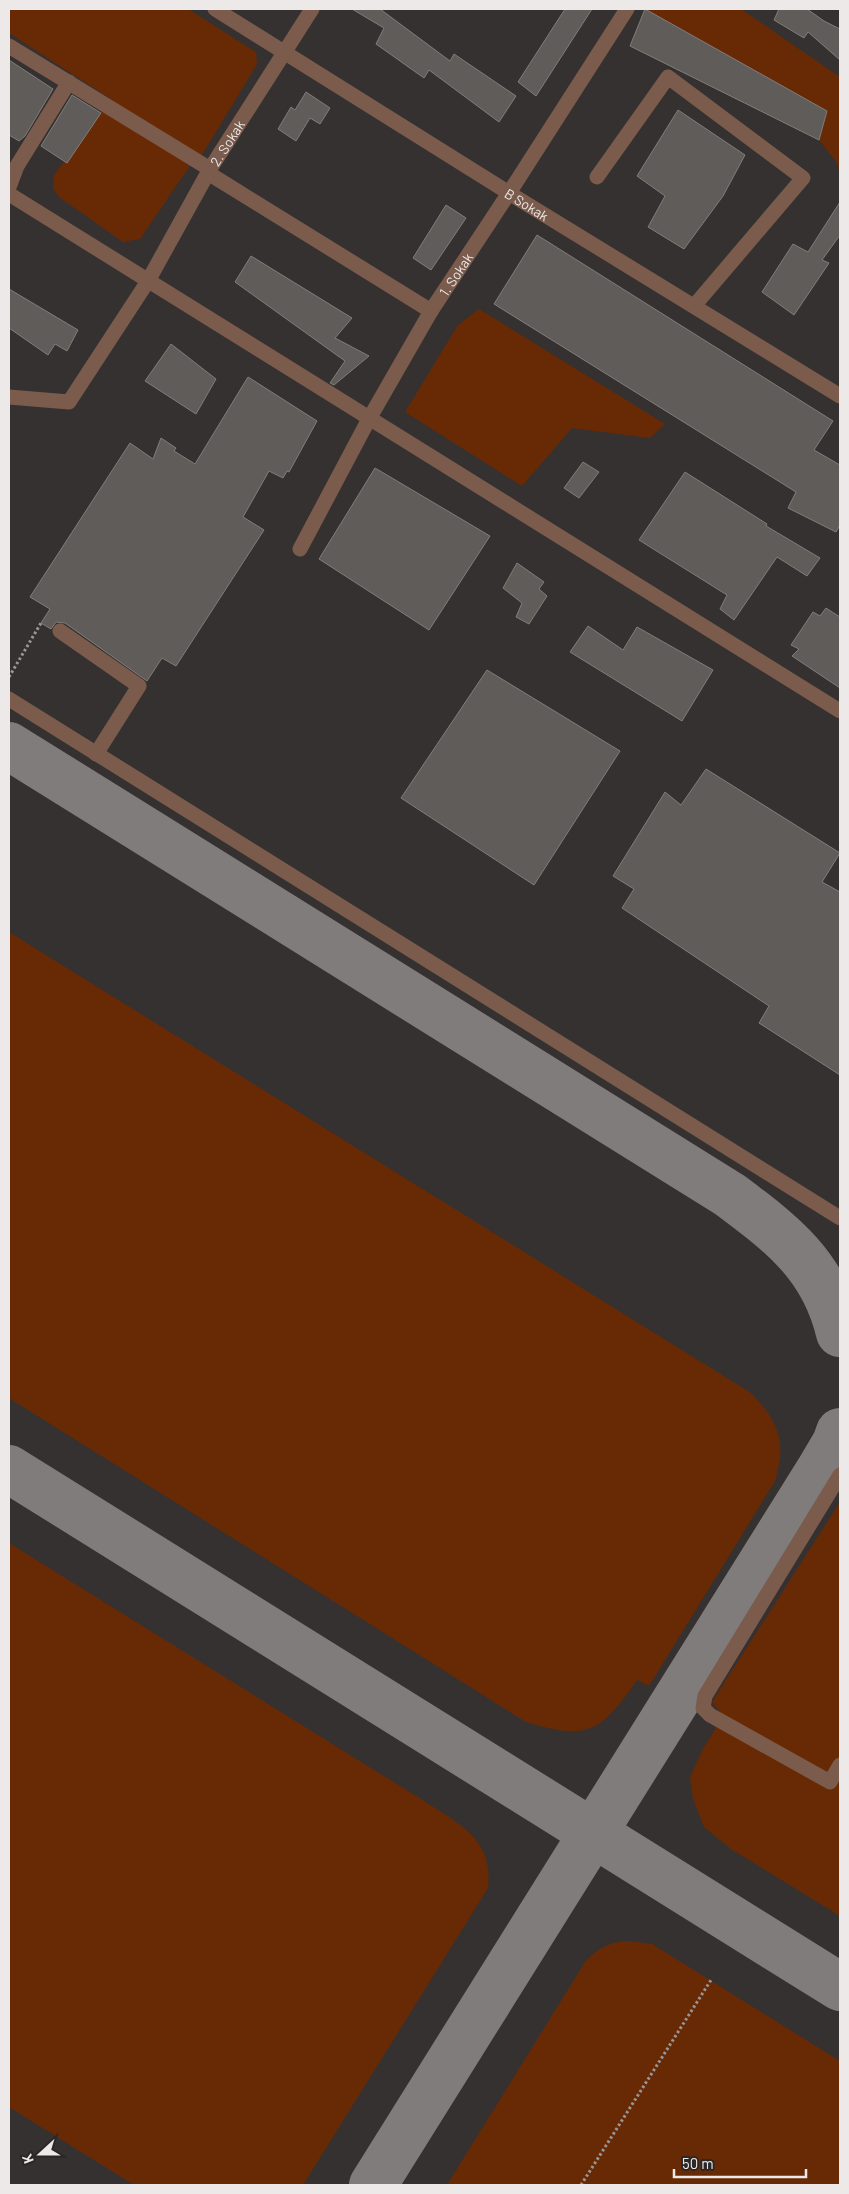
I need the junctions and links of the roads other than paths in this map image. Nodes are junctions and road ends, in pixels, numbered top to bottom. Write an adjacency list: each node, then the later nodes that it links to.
1 (215, 9): 5 (lane, B Sokak)
2 (312, 9): 5 (lane, 2. Sokak)
3 (626, 9): 11 (lane, 1. Sokak)
4 (9, 46): 6 (lane)
5 (285, 53): 8 (lane, 2. Sokak); 11 (lane, B Sokak)
6 (69, 82): 7 (lane); 8 (lane)
7 (13, 164): 10 (lane)
8 (209, 171): 13 (lane, 2. Sokak); 15 (lane)
9 (597, 177): 14 (lane)
10 (9, 187)
11 (509, 193): 14 (lane, B Sokak); 15 (lane, 1. Sokak)
12 (9, 194): 13 (lane)
13 (148, 281): 17 (lane, 2. Sokak); 18 (lane)
14 (694, 306): 16 (lane, B Sokak)
15 (431, 311): 18 (lane, 1. Sokak)
16 (840, 396)
17 (9, 397)
18 (369, 419): 19 (lane, 1. Sokak); 22 (lane)
19 (300, 549)
20 (60, 631): 23 (lane)
21 (9, 699): 23 (lane)
22 (840, 711)
23 (96, 754): 24 (lane)
24 (840, 1218)
25 (840, 1475): 26 (lane)
26 (840, 1765)

